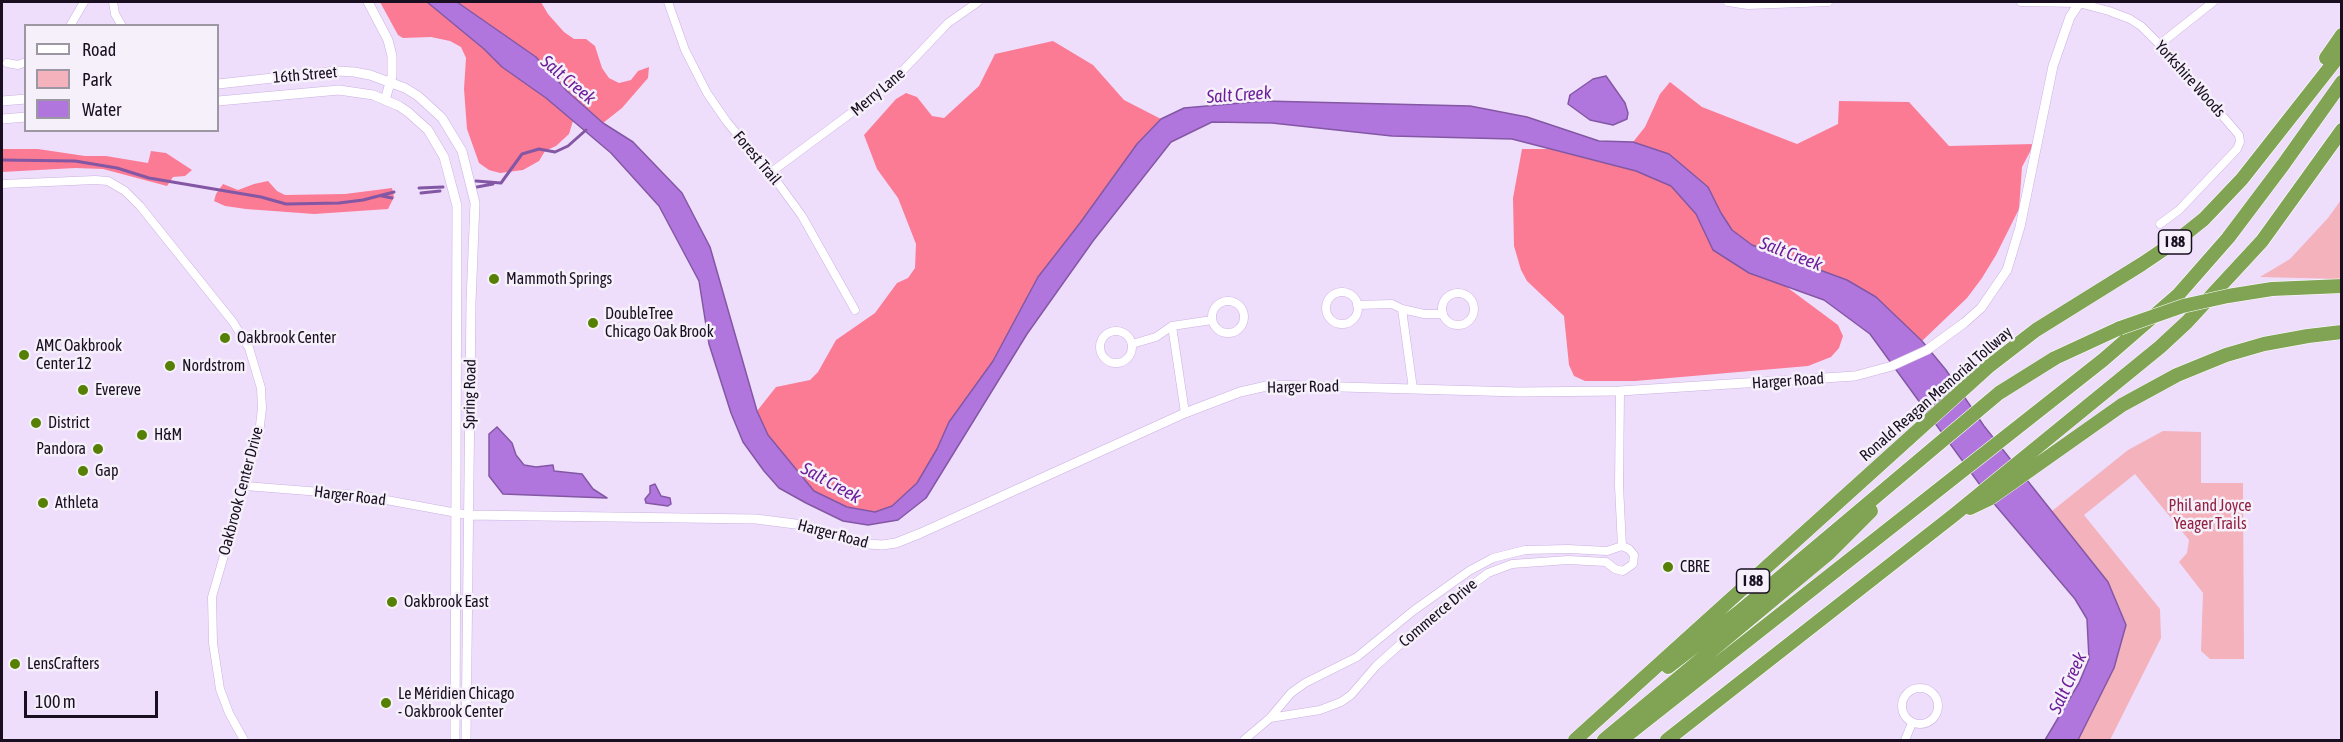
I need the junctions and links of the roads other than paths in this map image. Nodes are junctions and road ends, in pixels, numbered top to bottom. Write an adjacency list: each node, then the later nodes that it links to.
1 (84, 2): 11 (street)
2 (113, 2): 12 (street)
3 (368, 2): 18 (street)
4 (668, 2): 29 (street, Forest Trail)
5 (978, 2): 29 (street, Merry Lane)
6 (1728, 2): 7 (street)
7 (1828, 2)
8 (2021, 2): 9 (street, Yorkshire Woods)
9 (2079, 2): 14 (street, Yorkshire Woods); 42 (street, Harger Road)
10 (2213, 2): 14 (street)
11 (71, 24)
12 (121, 24)
13 (2342, 35): 28 (highway)
14 (2160, 44): 31 (street, Yorkshire Woods)
15 (2342, 52): 28 (highway, Ronald Reagan Memorial Tollway / I 88)
16 (7, 63): 17 (street)
17 (24, 63)
18 (390, 81): 20 (street, 16th Street); 22 (street); 48 (street, Spring Road)
19 (2342, 82): 59 (highway, I 88)
20 (219, 84)
21 (24, 99): 23 (street)
22 (386, 99): 24 (street, 16th Street); 47 (street, Spring Road)
23 (2, 101)
24 (219, 101)
25 (24, 117): 26 (street)
26 (2, 119)
27 (2342, 130): 45 (highway)
28 (2268, 146): 53 (highway, Ronald Reagan Memorial Tollway / I 88)
29 (770, 173): 35 (street, Forest Trail)
30 (2, 184): 46 (street, Oakbrook Center Drive)
31 (2160, 224)
32 (2342, 286): 44 (highway, bridge)
33 (1358, 305): 33 (street); 34 (street)
34 (1402, 309): 36 (street); 41 (street)
35 (855, 310)
36 (1443, 314): 36 (street)
37 (1212, 320): 37 (street); 38 (street)
38 (1172, 326): 40 (street); 43 (street)
39 (2342, 332): 45 (highway)
40 (1132, 344): 40 (street)
41 (1413, 389): 42 (street, Harger Road); 43 (street, Harger Road)
42 (1620, 391): 50 (street, Commerce Drive)
43 (1185, 413): 48 (street, Harger Road)
44 (1938, 444): 53 (highway); 58 (highway)
45 (2035, 457): 49 (highway); 49 (highway)
46 (245, 486): 47 (street, Harger Road); 54 (street, Oakbrook Center Drive)
47 (456, 513): 48 (street, Harger Road); 55 (street, Spring Road)
48 (468, 515): 56 (street, Spring Road)
49 (1954, 515): 60 (highway)
50 (1622, 546): 51 (street, Commerce Drive); 51 (street, Commerce Drive)
51 (1270, 718): 57 (street, Commerce Drive)
52 (1912, 723): 52 (street); 61 (street)
53 (1578, 738)
54 (244, 741)
55 (455, 741)
56 (466, 741)
57 (1244, 741)
58 (1604, 741)
59 (1621, 741)
60 (1668, 741)
61 (1905, 741)

